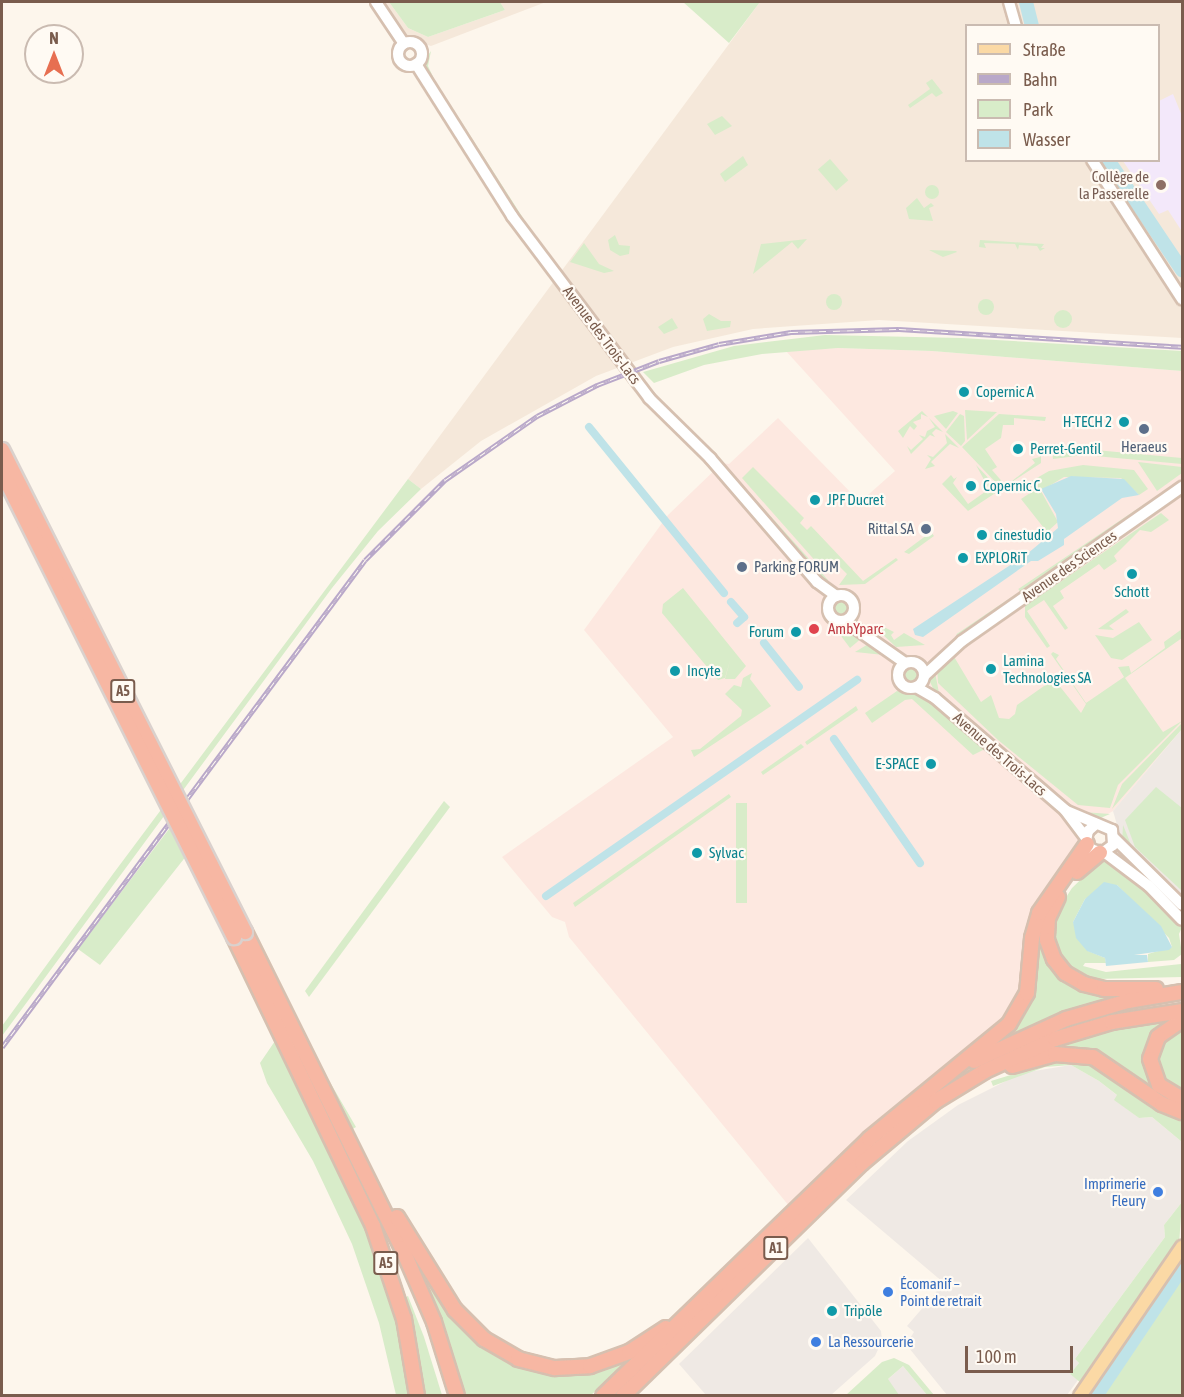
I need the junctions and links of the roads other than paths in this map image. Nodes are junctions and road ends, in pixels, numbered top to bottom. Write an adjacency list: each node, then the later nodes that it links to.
1 (376, 2): 4 (street)
2 (1010, 2): 3 (street)
3 (1014, 20)
4 (404, 44): 5 (street); 5 (street)
5 (417, 64): 11 (street, Avenue des Trois-Lacs)
6 (1093, 162): 7 (street)
7 (1182, 299)
8 (2, 450): 33 (highway, A5, bridge)
9 (2, 472): 33 (highway, A5, bridge)
10 (1182, 487): 15 (street, Avenue des Sciences)
11 (832, 600): 12 (street); 13 (street)
12 (854, 611): 13 (street); 14 (street)
13 (845, 621): 14 (street)
14 (865, 631): 16 (street)
15 (956, 645): 17 (street, Avenue des Sciences); 19 (street, Avenue des Sciences)
16 (892, 657): 17 (street); 18 (street)
17 (909, 663): 18 (street); 19 (street)
18 (898, 674): 19 (street)
19 (921, 681): 20 (street, Avenue des Trois-Lacs)
20 (1065, 810): 21 (street, Avenue des Trois-Lacs); 23 (street, Avenue des Trois-Lacs)
21 (1096, 824): 22 (street, Avenue des Trois-Lacs); 23 (street)
22 (1114, 838): 24 (street); 25 (street, Avenue des Trois-Lacs)
23 (1086, 841): 24 (street, Avenue des Trois-Lacs); 30 (highway)
24 (1102, 852): 26 (street, Avenue des Trois-Lacs); 27 (highway)
25 (1182, 905)
26 (1182, 920)
27 (1179, 990): 30 (highway, A1)
28 (1181, 1016): 29 (highway); 31 (highway, A1)
29 (1182, 1099)
30 (910, 1104): 36 (highway, A1)
31 (932, 1104): 32 (highway); 41 (highway, A1)
32 (1179, 1111)
33 (338, 1134): 34 (highway, A5); 37 (highway, A5); 38 (highway)
34 (354, 1149): 36 (highway); 39 (highway, A5)
35 (1182, 1246): 42 (main road)
36 (711, 1294): 40 (highway, A1)
37 (417, 1395)
38 (449, 1395)
39 (457, 1395)
40 (603, 1395)
41 (623, 1395)
42 (1080, 1395)

